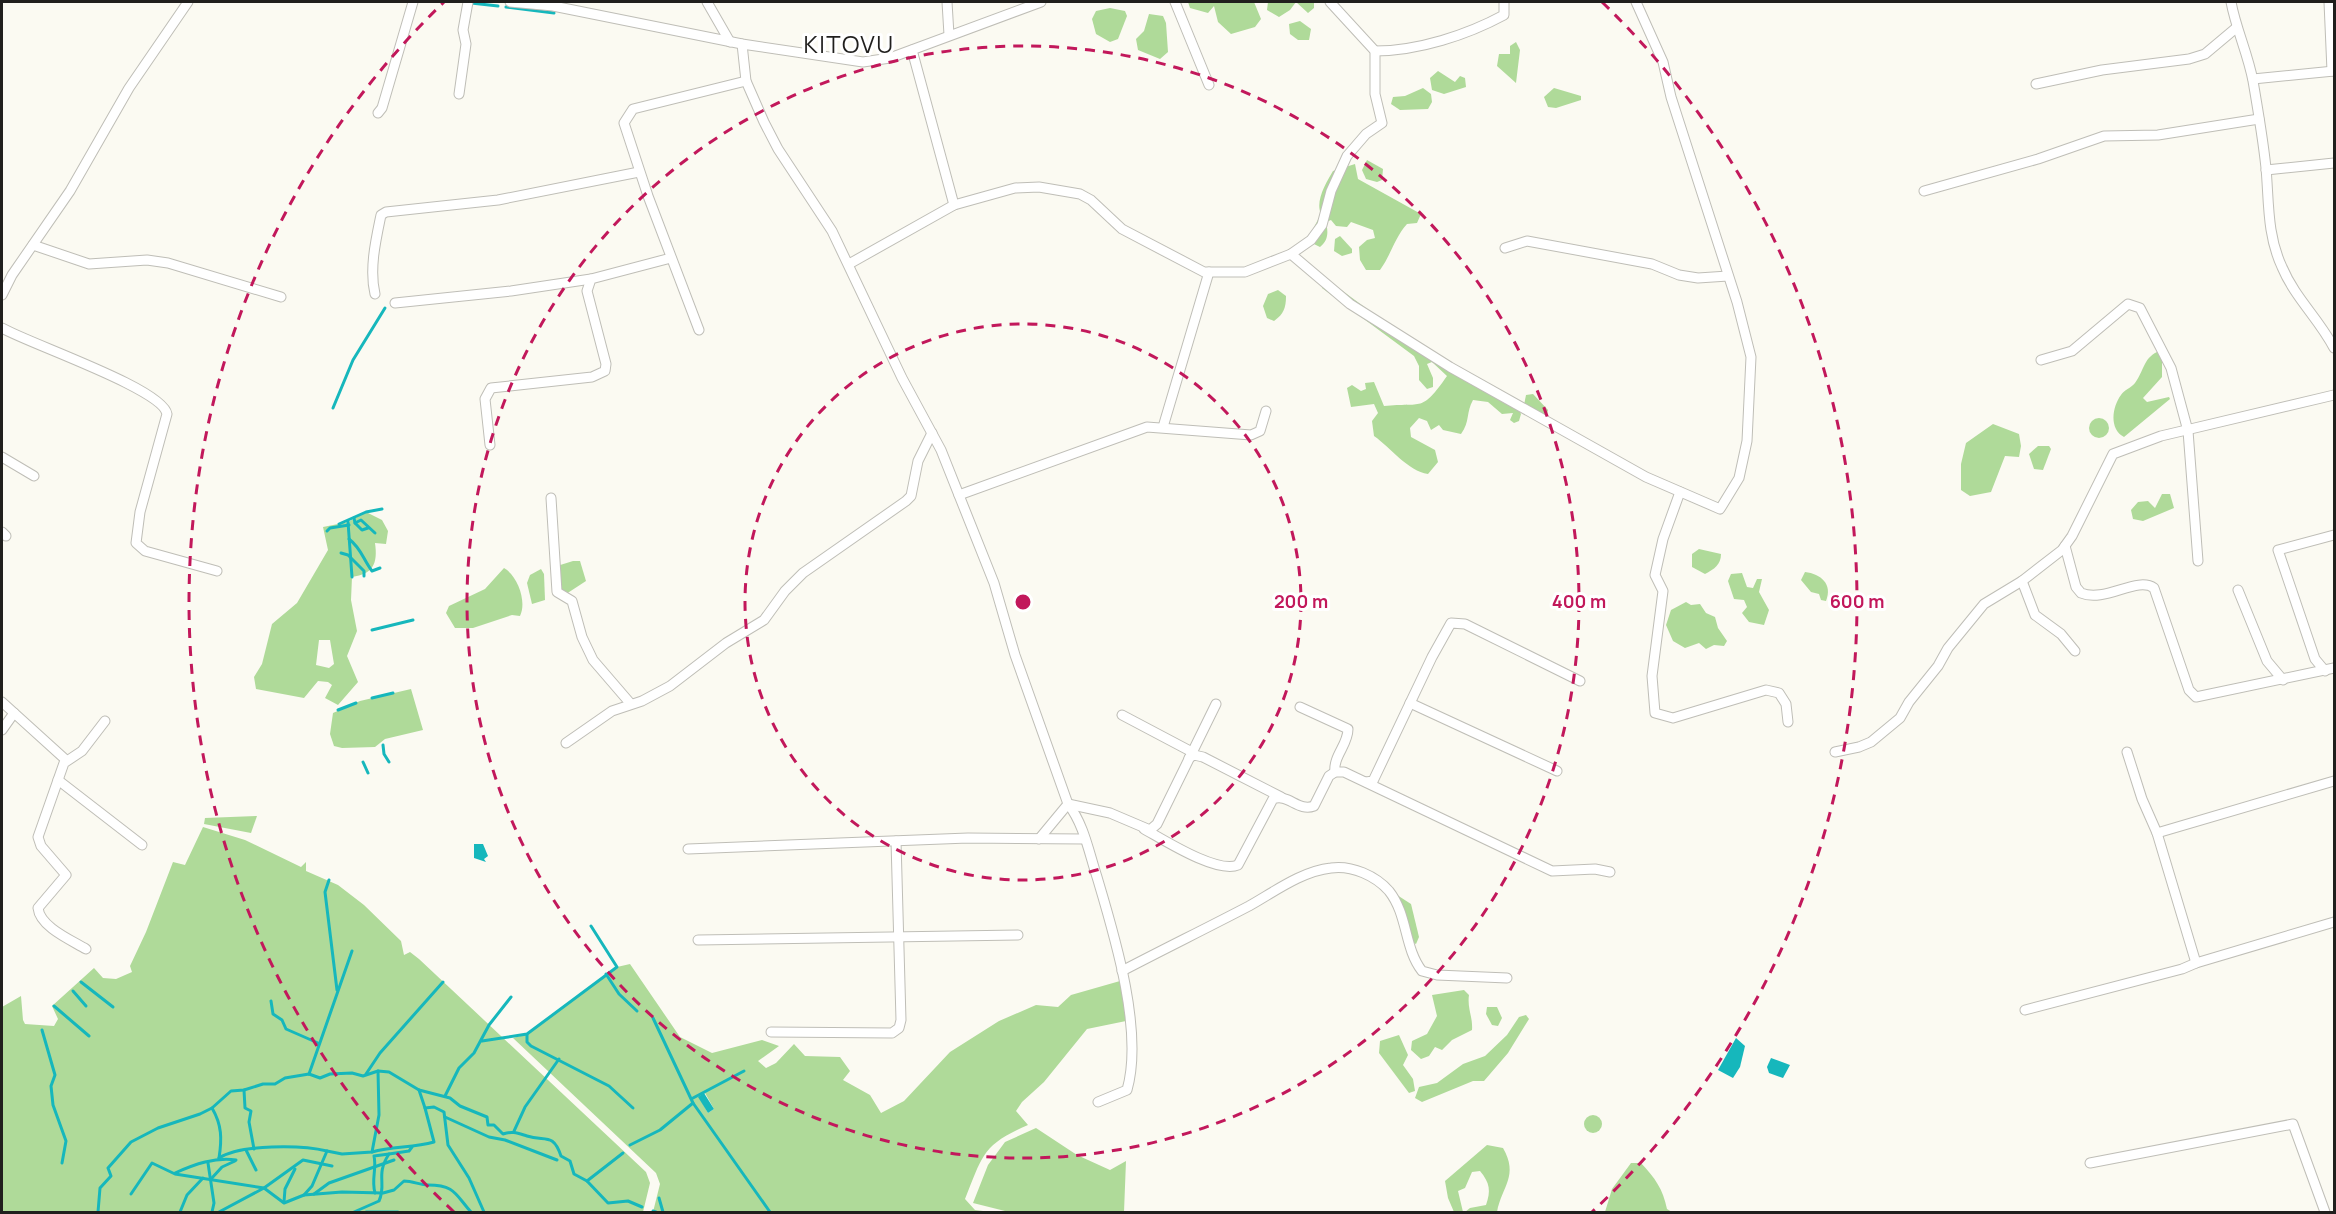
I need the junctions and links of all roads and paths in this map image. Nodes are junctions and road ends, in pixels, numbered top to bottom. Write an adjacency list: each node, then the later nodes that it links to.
1 (188, 2): 34 (street)
2 (413, 2): 27 (street)
3 (468, 2): 26 (street)
4 (510, 2): 14 (street)
5 (706, 2): 17 (street)
6 (947, 2): 16 (street)
7 (1041, 2): 16 (street)
8 (1175, 2): 25 (street)
9 (1330, 2): 20 (street)
10 (1504, 2): 20 (street)
11 (1636, 2): 40 (street)
12 (2231, 2): 15 (street)
13 (2329, 2): 21 (street)
14 (553, 4): 17 (street)
15 (2236, 28): 22 (street); 24 (street)
16 (950, 34): 19 (street)
17 (730, 42): 18 (street)
18 (742, 44): 19 (street); 23 (street)
19 (912, 50): 33 (street)
20 (1375, 51): 36 (street)
21 (2333, 71): 22 (street)
22 (2253, 79): 28 (street)
23 (746, 81): 31 (street); 38 (street)
24 (2036, 84)
25 (1209, 85)
26 (459, 94)
27 (378, 113)
28 (2259, 119): 30 (street); 32 (street)
29 (2334, 163): 30 (street)
30 (2266, 170): 48 (street)
31 (639, 172): 37 (street); 42 (street)
32 (1924, 191)
33 (954, 205): 38 (street); 39 (street)
34 (33, 245): 43 (street); 44 (street)
35 (1505, 248): 40 (street)
36 (1291, 254): 39 (street); 59 (street)
37 (672, 258): 41 (street); 47 (street)
38 (849, 264): 55 (street)
39 (1209, 272): 53 (street)
40 (1728, 276): 59 (street)
41 (591, 279): 45 (street); 56 (street)
42 (375, 294)
43 (2, 296)
44 (281, 297)
45 (395, 303)
46 (2, 328): 65 (street)
47 (699, 330)
48 (2330, 331): 49 (street)
49 (2334, 348)
50 (2041, 360): 54 (street)
51 (2334, 395): 54 (street)
52 (1266, 411): 53 (street)
53 (1163, 427): 60 (street)
54 (2188, 431): 63 (street); 64 (street)
55 (932, 433): 60 (street); 73 (street)
56 (490, 445)
57 (2, 457): 58 (street)
58 (34, 476)
59 (1680, 492): 80 (street)
60 (959, 495): 93 (street)
61 (551, 498): 73 (street)
62 (2334, 535): 69 (street)
63 (2065, 546): 66 (street); 70 (street)
64 (2198, 561)
65 (217, 570)
66 (2022, 581): 68 (street); 83 (street)
67 (2238, 590): 70 (street)
68 (2075, 651)
69 (2330, 669): 70 (street)
70 (2283, 680)
71 (1580, 681): 75 (street)
72 (2, 702): 77 (street)
73 (630, 703): 82 (street)
74 (1216, 704): 85 (street)
75 (1410, 704): 87 (street); 91 (street)
76 (1300, 707): 88 (street)
77 (14, 713): 81 (street); 86 (street)
78 (1122, 715): 85 (street)
79 (105, 721): 86 (street)
80 (1788, 722)
81 (2, 730)
82 (566, 742)
83 (1835, 752)
84 (2127, 752): 95 (street)
85 (1191, 755): 92 (street); 94 (street)
86 (66, 760): 89 (street)
87 (1557, 771)
88 (1335, 772): 91 (street); 92 (street)
89 (58, 780): 99 (street); 106 (street)
90 (2334, 781): 95 (street)
91 (1366, 782): 101 (street)
92 (1283, 798): 94 (street)
93 (1068, 804): 94 (street); 96 (street); 97 (street)
94 (1144, 830)
95 (2157, 833): 107 (street)
96 (1039, 839): 97 (street); 98 (street)
97 (1085, 839): 108 (street)
98 (896, 841): 100 (street); 104 (street)
99 (142, 845)
100 (688, 849)
101 (1610, 872)
102 (2334, 925): 107 (street)
103 (1018, 935): 104 (street)
104 (900, 938): 105 (street); 111 (street)
105 (698, 940)
106 (86, 949)
107 (2196, 963): 110 (street)
108 (1122, 971): 109 (street); 112 (street)
109 (1507, 978)
110 (2025, 1010)
111 (771, 1032)
112 (1098, 1102)
113 (2090, 1163): 114 (street)
114 (2325, 1212)

